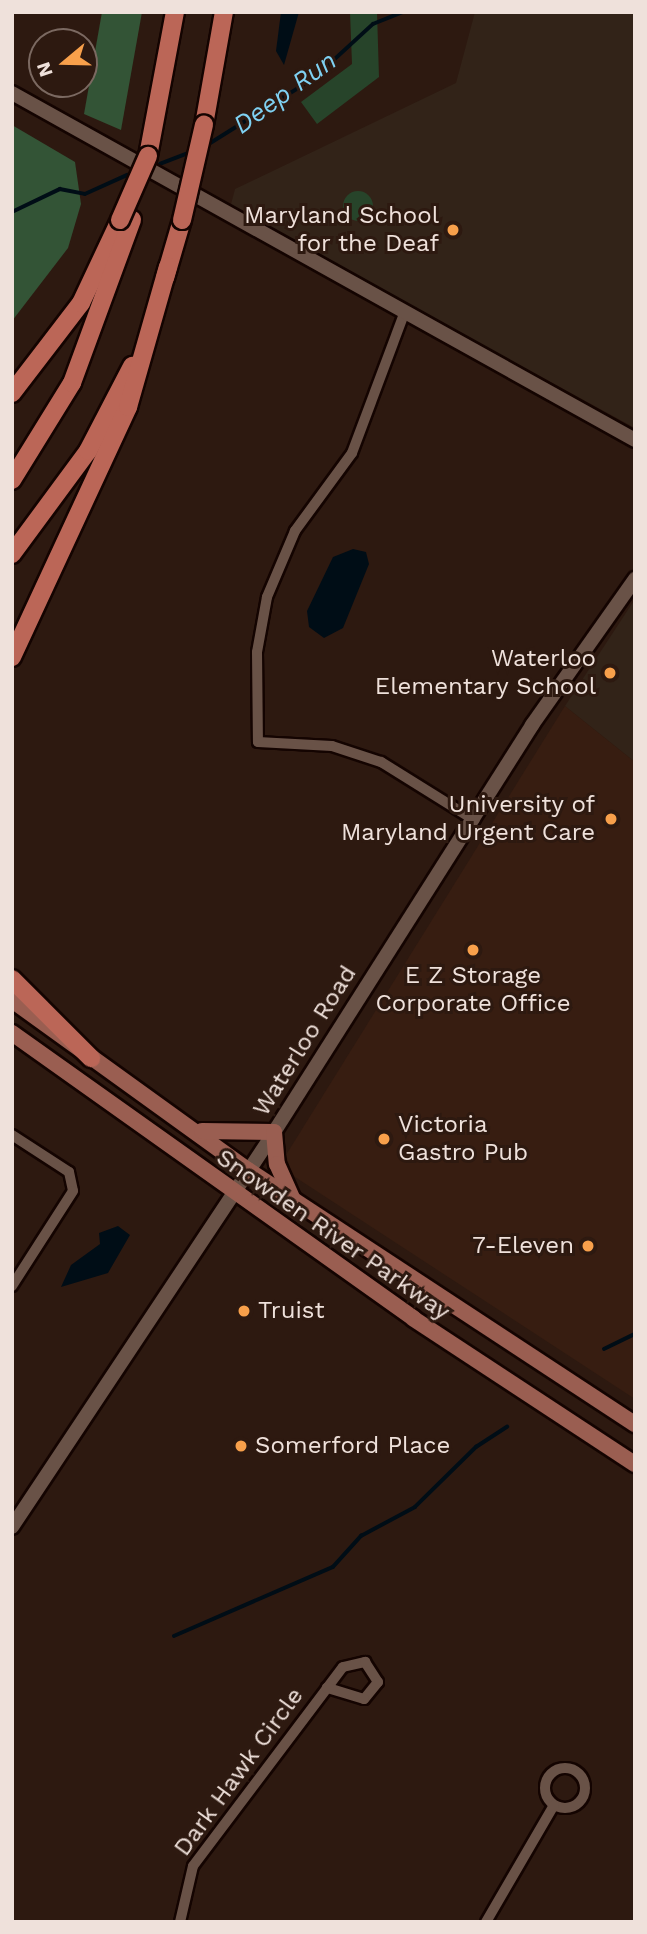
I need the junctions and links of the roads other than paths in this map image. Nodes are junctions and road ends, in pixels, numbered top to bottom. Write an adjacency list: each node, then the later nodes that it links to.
1 (175, 12): 4 (highway, bridge)
2 (224, 12): 5 (highway, bridge)
3 (12, 93): 6 (main road)
4 (126, 220): 7 (highway); 9 (highway)
5 (168, 267): 10 (highway); 12 (highway)
6 (404, 314): 8 (main road); 13 (street)
7 (12, 393)
8 (635, 440)
9 (12, 480)
10 (12, 555)
11 (635, 579): 13 (main road, Waterloo Road)
12 (12, 657)
13 (474, 820): 19 (main road, Waterloo Road)
14 (12, 979): 17 (highway)
15 (12, 1000): 17 (main road, Snowden River Parkway)
16 (12, 1033): 22 (main road, Snowden River Parkway)
17 (91, 1058): 18 (main road, Snowden River Parkway)
18 (188, 1127): 19 (main road); 21 (main road, Snowden River Parkway)
19 (274, 1132): 21 (main road, Waterloo Road); 23 (main road)
20 (12, 1135): 24 (street)
21 (248, 1170): 22 (main road, Waterloo Road); 23 (main road, Snowden River Parkway)
22 (233, 1193): 26 (main road, Snowden River Parkway); 27 (main road, Waterloo Road)
23 (293, 1200): 25 (main road, Snowden River Parkway)
24 (12, 1286)
25 (635, 1424)
26 (635, 1464)
27 (12, 1527)
28 (327, 1688): 28 (street, Dark Hawk Circle); 30 (street, Dark Hawk Circle)
29 (554, 1805): 29 (street); 31 (street)
30 (180, 1922)
31 (486, 1922)

